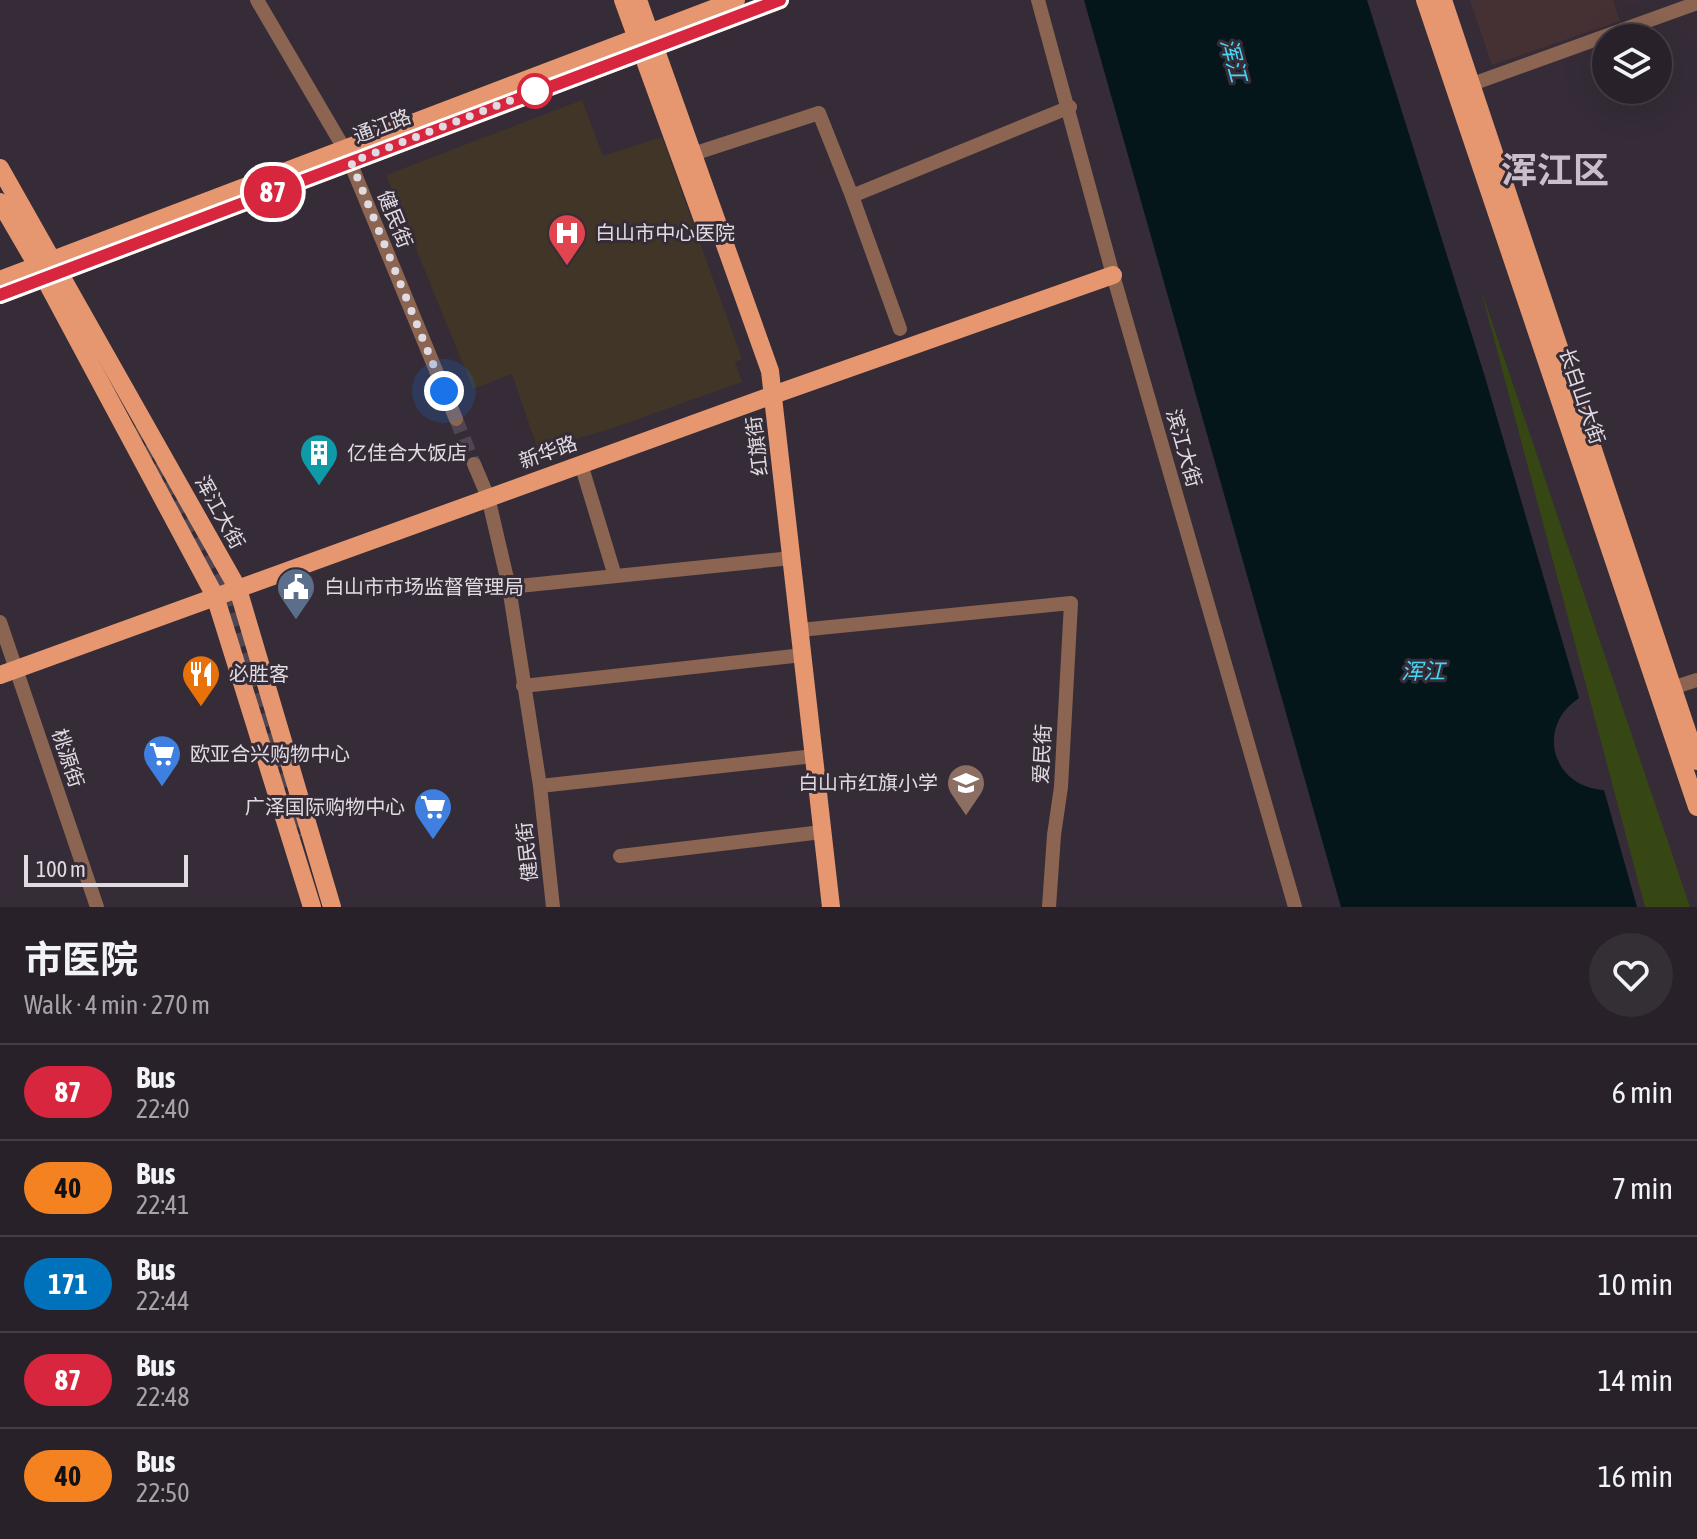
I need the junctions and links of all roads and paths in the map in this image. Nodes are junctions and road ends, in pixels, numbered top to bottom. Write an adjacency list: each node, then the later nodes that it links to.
1 (257, 0): 14 (street, 健民街)
2 (623, 0): 10 (main road)
3 (638, 0): 10 (main road, 红旗街)
4 (736, 0): 10 (main road, 通江路)
5 (780, 0): 10 (main road, 通江路)
6 (1038, 0): 12 (street, 滨江大街)
7 (1425, 0): 11 (main road, 长白山大街)
8 (1443, 0): 11 (main road, 长白山大街)
9 (1697, 3): 11 (street)
10 (645, 42): 13 (main road, 红旗街); 14 (main road, 通江路); 23 (main road)
11 (1463, 87): 39 (main road, 长白山大街)
12 (1070, 107): 16 (street); 19 (street, 滨江大街)
13 (693, 154): 16 (street); 23 (main road, 红旗街)
14 (348, 156): 18 (main road, 通江路); 24 (street, 健民街)
15 (0, 168): 18 (main road, 浑江大街)
16 (852, 196): 22 (street)
17 (0, 202): 18 (main road, 浑江大街)
18 (49, 270): 20 (main road, 通江路); 21 (main road, 通江路); 31 (main road, 浑江大街); 32 (main road, 浑江大街)
19 (1113, 275): 23 (main road, 新华路); 53 (street, 滨江大街)
20 (0, 280)
21 (0, 295)
22 (900, 329)
23 (773, 395): 26 (main road, 新华路); 28 (main road, 红旗街)
24 (456, 419)
25 (474, 464): 27 (street, 健民街)
26 (581, 464): 27 (main road, 新华路); 29 (street)
27 (488, 497): 30 (street, 健民街); 31 (main road, 新华路)
28 (792, 558): 29 (street); 34 (main road, 红旗街)
29 (615, 576): 30 (street)
30 (509, 587): 38 (street, 健民街)
31 (238, 589): 32 (main road, 新华路); 49 (main road, 浑江大街)
32 (215, 596): 36 (main road, 新华路); 48 (main road, 浑江大街)
33 (0, 622): 36 (street, 桃源街)
34 (800, 630): 35 (main road, 红旗街); 52 (street, 爱民街)
35 (803, 655): 38 (street); 41 (main road, 红旗街)
36 (9, 672): 47 (street, 桃源街)
37 (1697, 680): 39 (street)
38 (523, 686): 43 (street, 健民街)
39 (1667, 690): 40 (main road, 长白山大街)
40 (1688, 741): 42 (main road, 长白山大街); 44 (main road, 长白山大街)
41 (814, 756): 43 (street); 45 (main road, 红旗街)
42 (1697, 761)
43 (540, 786): 50 (street, 健民街)
44 (1697, 807)
45 (822, 832): 46 (street); 51 (main road, 红旗街)
46 (620, 856)
47 (97, 907)
48 (312, 907)
49 (332, 907)
50 (553, 907)
51 (831, 907)
52 (1049, 907)
53 (1295, 907)

